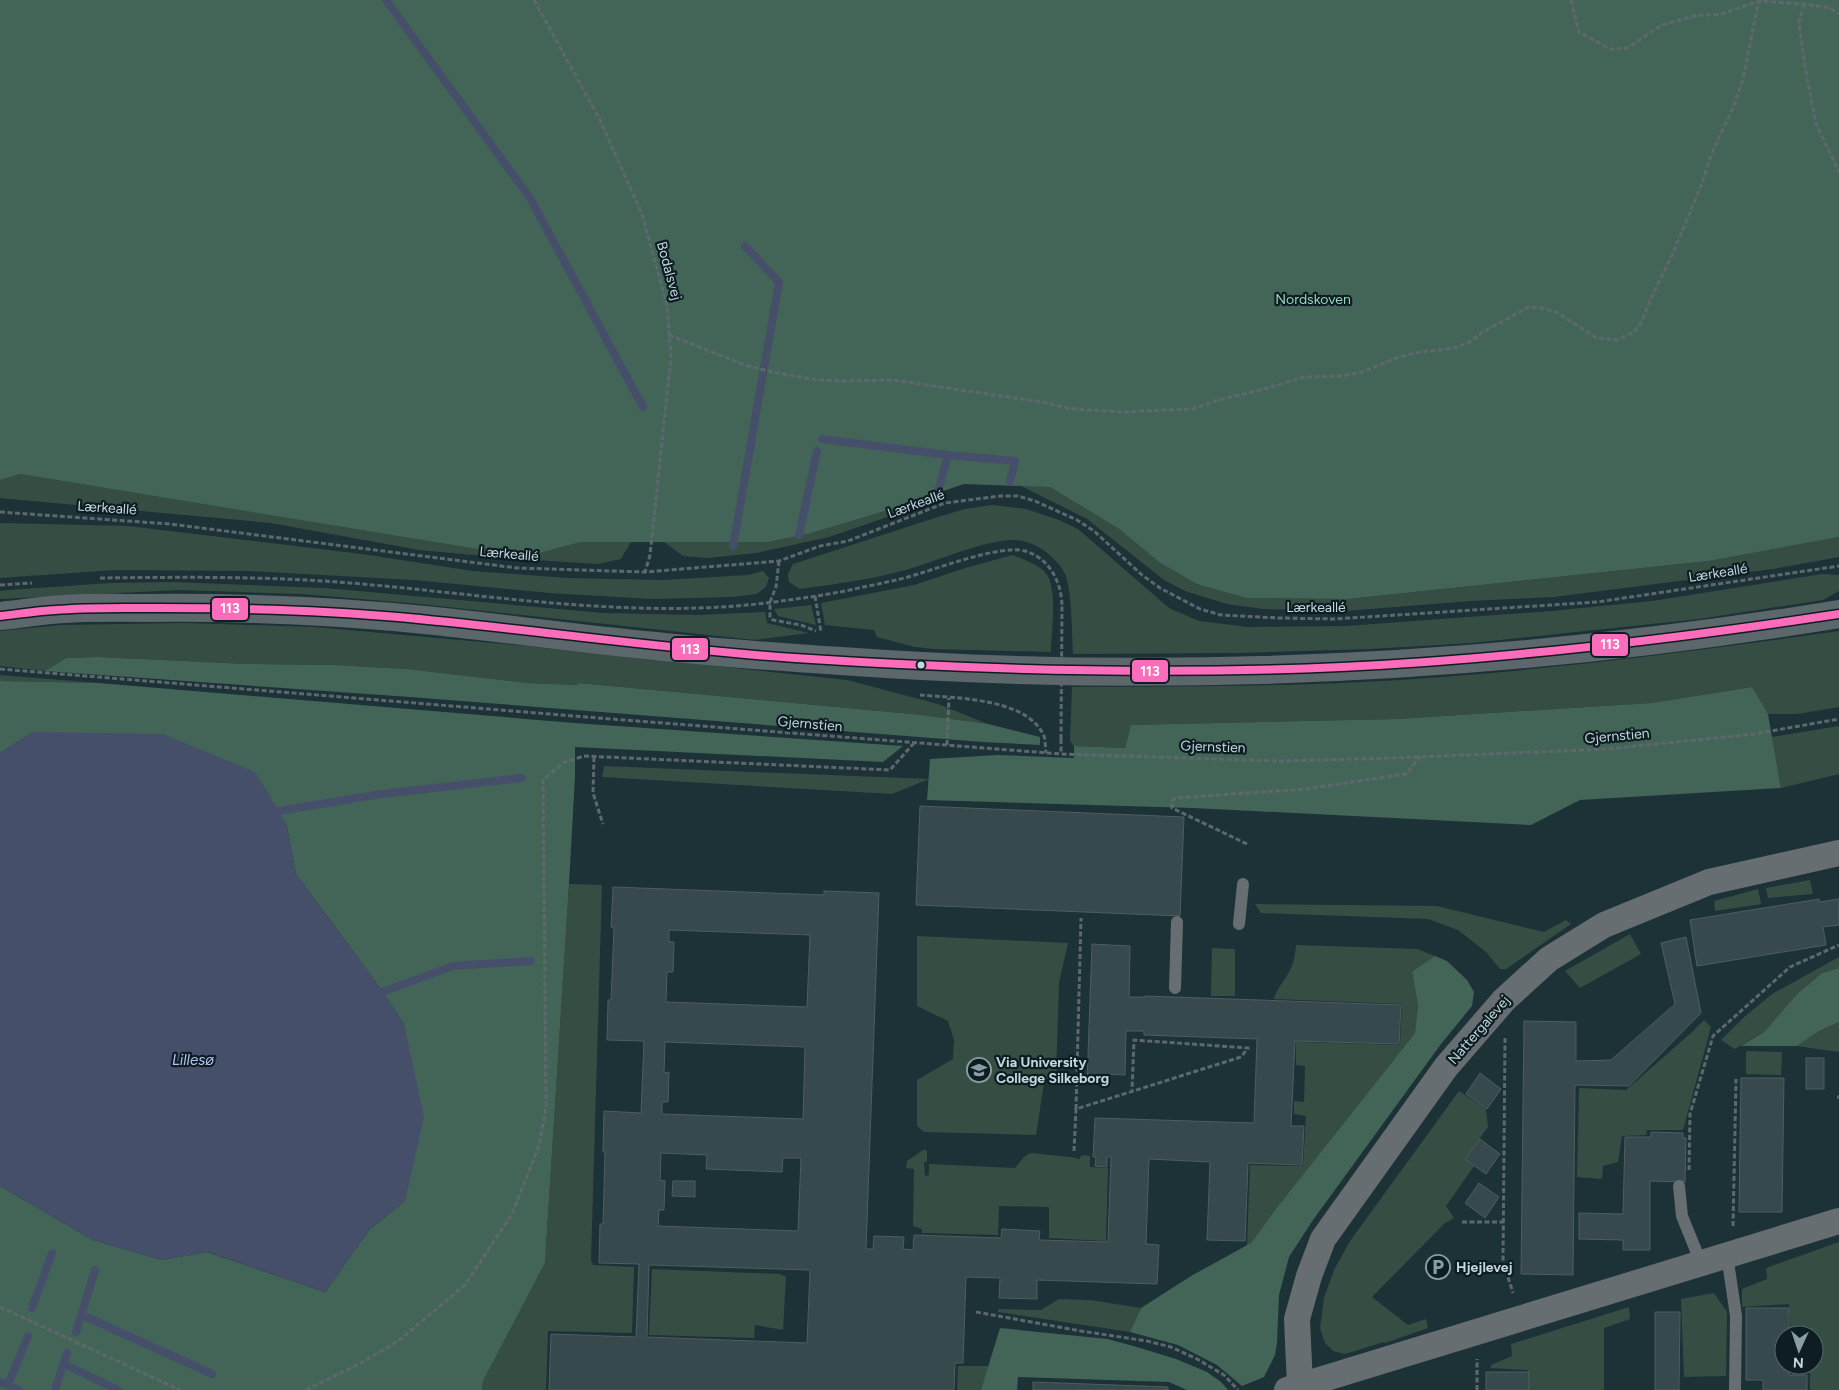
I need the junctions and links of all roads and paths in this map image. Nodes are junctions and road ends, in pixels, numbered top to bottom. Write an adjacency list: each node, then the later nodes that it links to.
1 (534, 0): 7 (path, Bodalsvej)
2 (1571, 0): 3 (path)
3 (1759, 0): 4 (path); 7 (path)
4 (1804, 4): 5 (path); 6 (path)
5 (1839, 14)
6 (1839, 172)
7 (669, 335): 11 (path, Bodalsvej)
8 (0, 512): 11 (path, Lærkeallé)
9 (779, 561): 10 (path, Lærkeallé); 11 (path, Lærkeallé); 13 (path)
10 (1839, 566)
11 (645, 572)
12 (815, 596): 13 (path); 16 (path); 25 (path, bridge)
13 (770, 602): 16 (path)
14 (1839, 614): 15 (street)
15 (0, 616)
16 (821, 632): 17 (path)
17 (830, 632)
18 (0, 669): 22 (path, Gjernstien)
19 (920, 695): 20 (path)
20 (950, 698): 23 (path); 24 (path)
21 (1839, 719): 27 (path, Gjernstien)
22 (914, 743): 23 (path, Gjernstien); 26 (path)
23 (946, 745): 24 (path, Gjernstien)
24 (1046, 753): 25 (path, Gjernstien)
25 (1061, 754): 27 (path, Gjernstien)
26 (594, 756): 28 (path); 53 (path)
27 (1420, 757): 29 (path)
28 (604, 824)
29 (1247, 844)
30 (1839, 853): 51 (street, Nattergalevej)
31 (1242, 884): 34 (lane)
32 (1080, 918): 40 (path)
33 (1177, 922): 36 (lane)
34 (1239, 924)
35 (1839, 945): 42 (path)
36 (1175, 988)
37 (1505, 1053): 45 (path)
38 (1736, 1079): 46 (path)
39 (1132, 1092): 39 (path); 40 (path)
40 (1076, 1109): 41 (path)
41 (1074, 1150)
42 (1679, 1186): 47 (lane)
43 (1839, 1221): 46 (street)
44 (1462, 1222): 45 (path)
45 (1504, 1222): 50 (path)
46 (1730, 1254): 47 (street); 55 (lane)
47 (1701, 1263): 50 (street)
48 (0, 1307): 52 (path)
49 (976, 1312): 54 (path)
50 (1520, 1318): 51 (street)
51 (1293, 1388)
52 (180, 1390)
53 (306, 1390)
54 (1238, 1390)
55 (1735, 1390)

